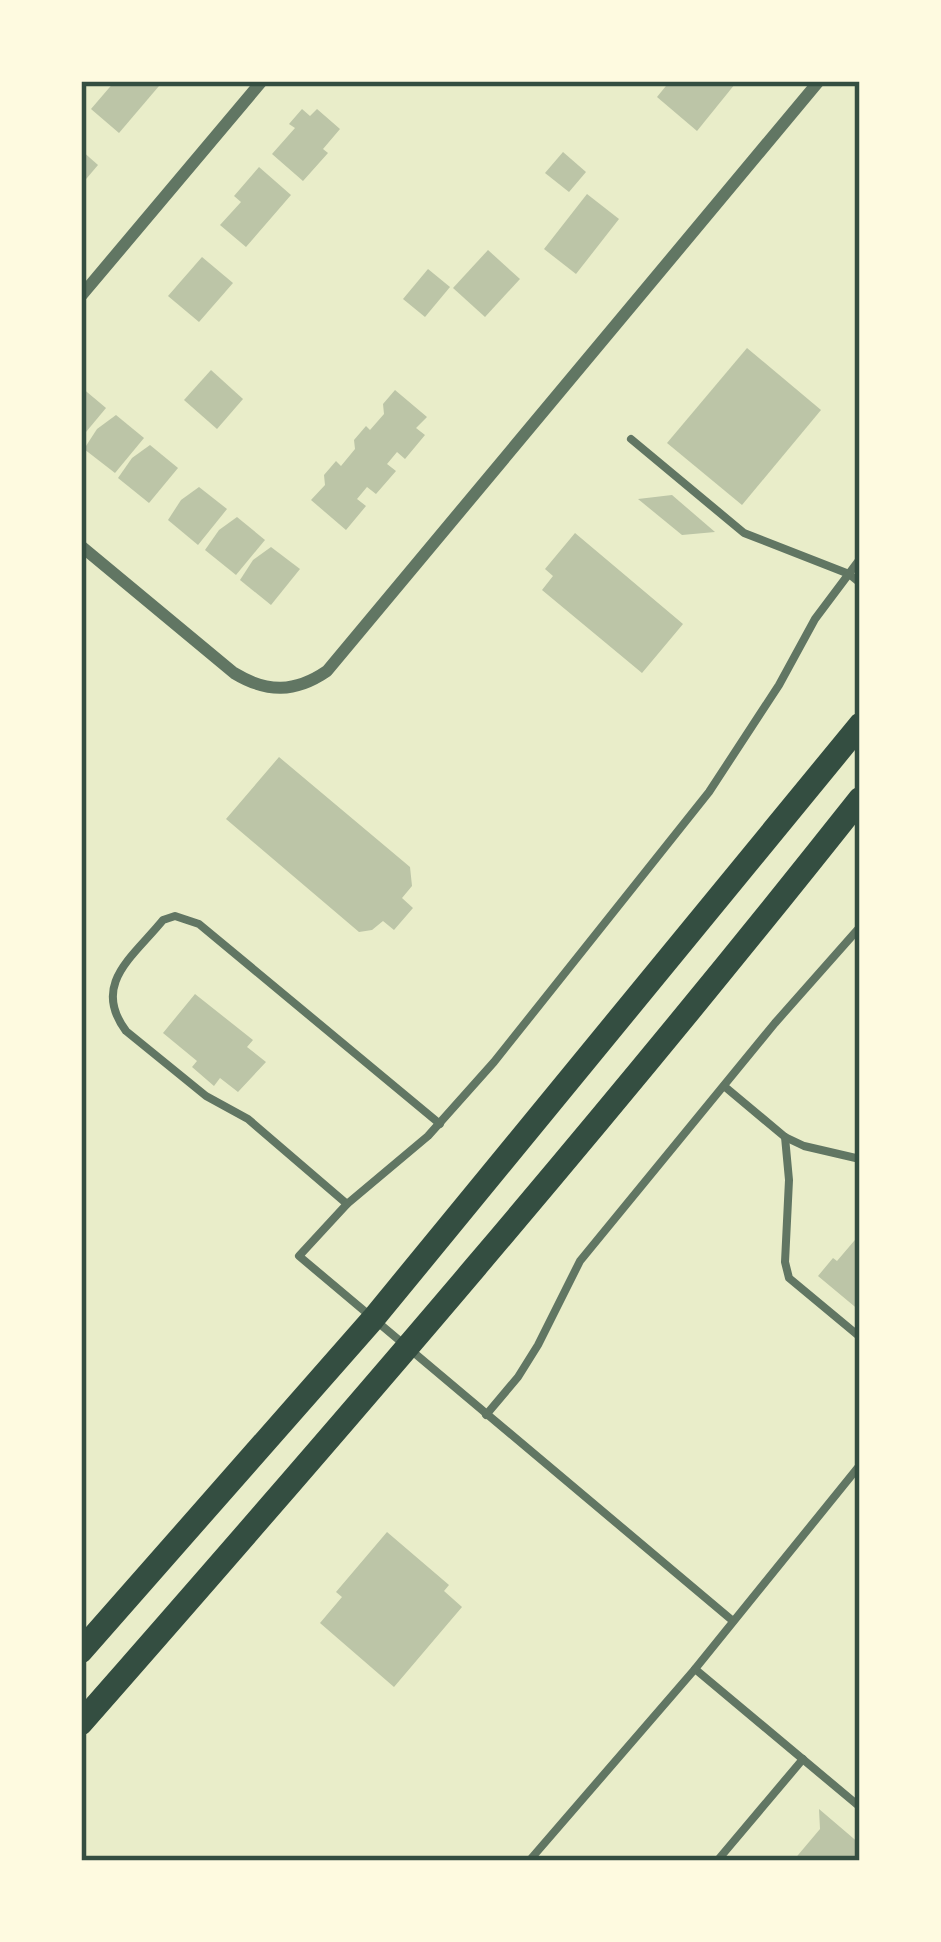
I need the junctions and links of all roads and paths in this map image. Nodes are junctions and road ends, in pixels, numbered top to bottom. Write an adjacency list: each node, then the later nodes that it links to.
1 (262, 81): 3 (street)
2 (819, 81): 5 (street)
3 (81, 296)
4 (631, 439): 7 (lane)
5 (81, 546)
6 (860, 559): 7 (lane)
7 (849, 574): 8 (lane); 13 (lane)
8 (860, 583)
9 (860, 725): 17 (main road)
10 (860, 799): 19 (main road)
11 (860, 927): 12 (lane)
12 (724, 1086): 14 (lane); 20 (lane)
13 (440, 1124): 16 (lane); 16 (lane)
14 (785, 1137): 15 (lane); 18 (lane)
15 (860, 1160)
16 (347, 1204): 17 (lane)
17 (380, 1324): 19 (lane); 23 (main road)
18 (860, 1337)
19 (409, 1350): 20 (lane); 25 (main road)
20 (486, 1415): 22 (lane)
21 (860, 1465): 22 (lane)
22 (733, 1621): 24 (lane)
23 (81, 1652)
24 (695, 1669): 26 (lane); 28 (lane)
25 (81, 1723)
26 (803, 1759): 27 (lane); 29 (lane)
27 (860, 1807)
28 (529, 1861)
29 (717, 1861)

